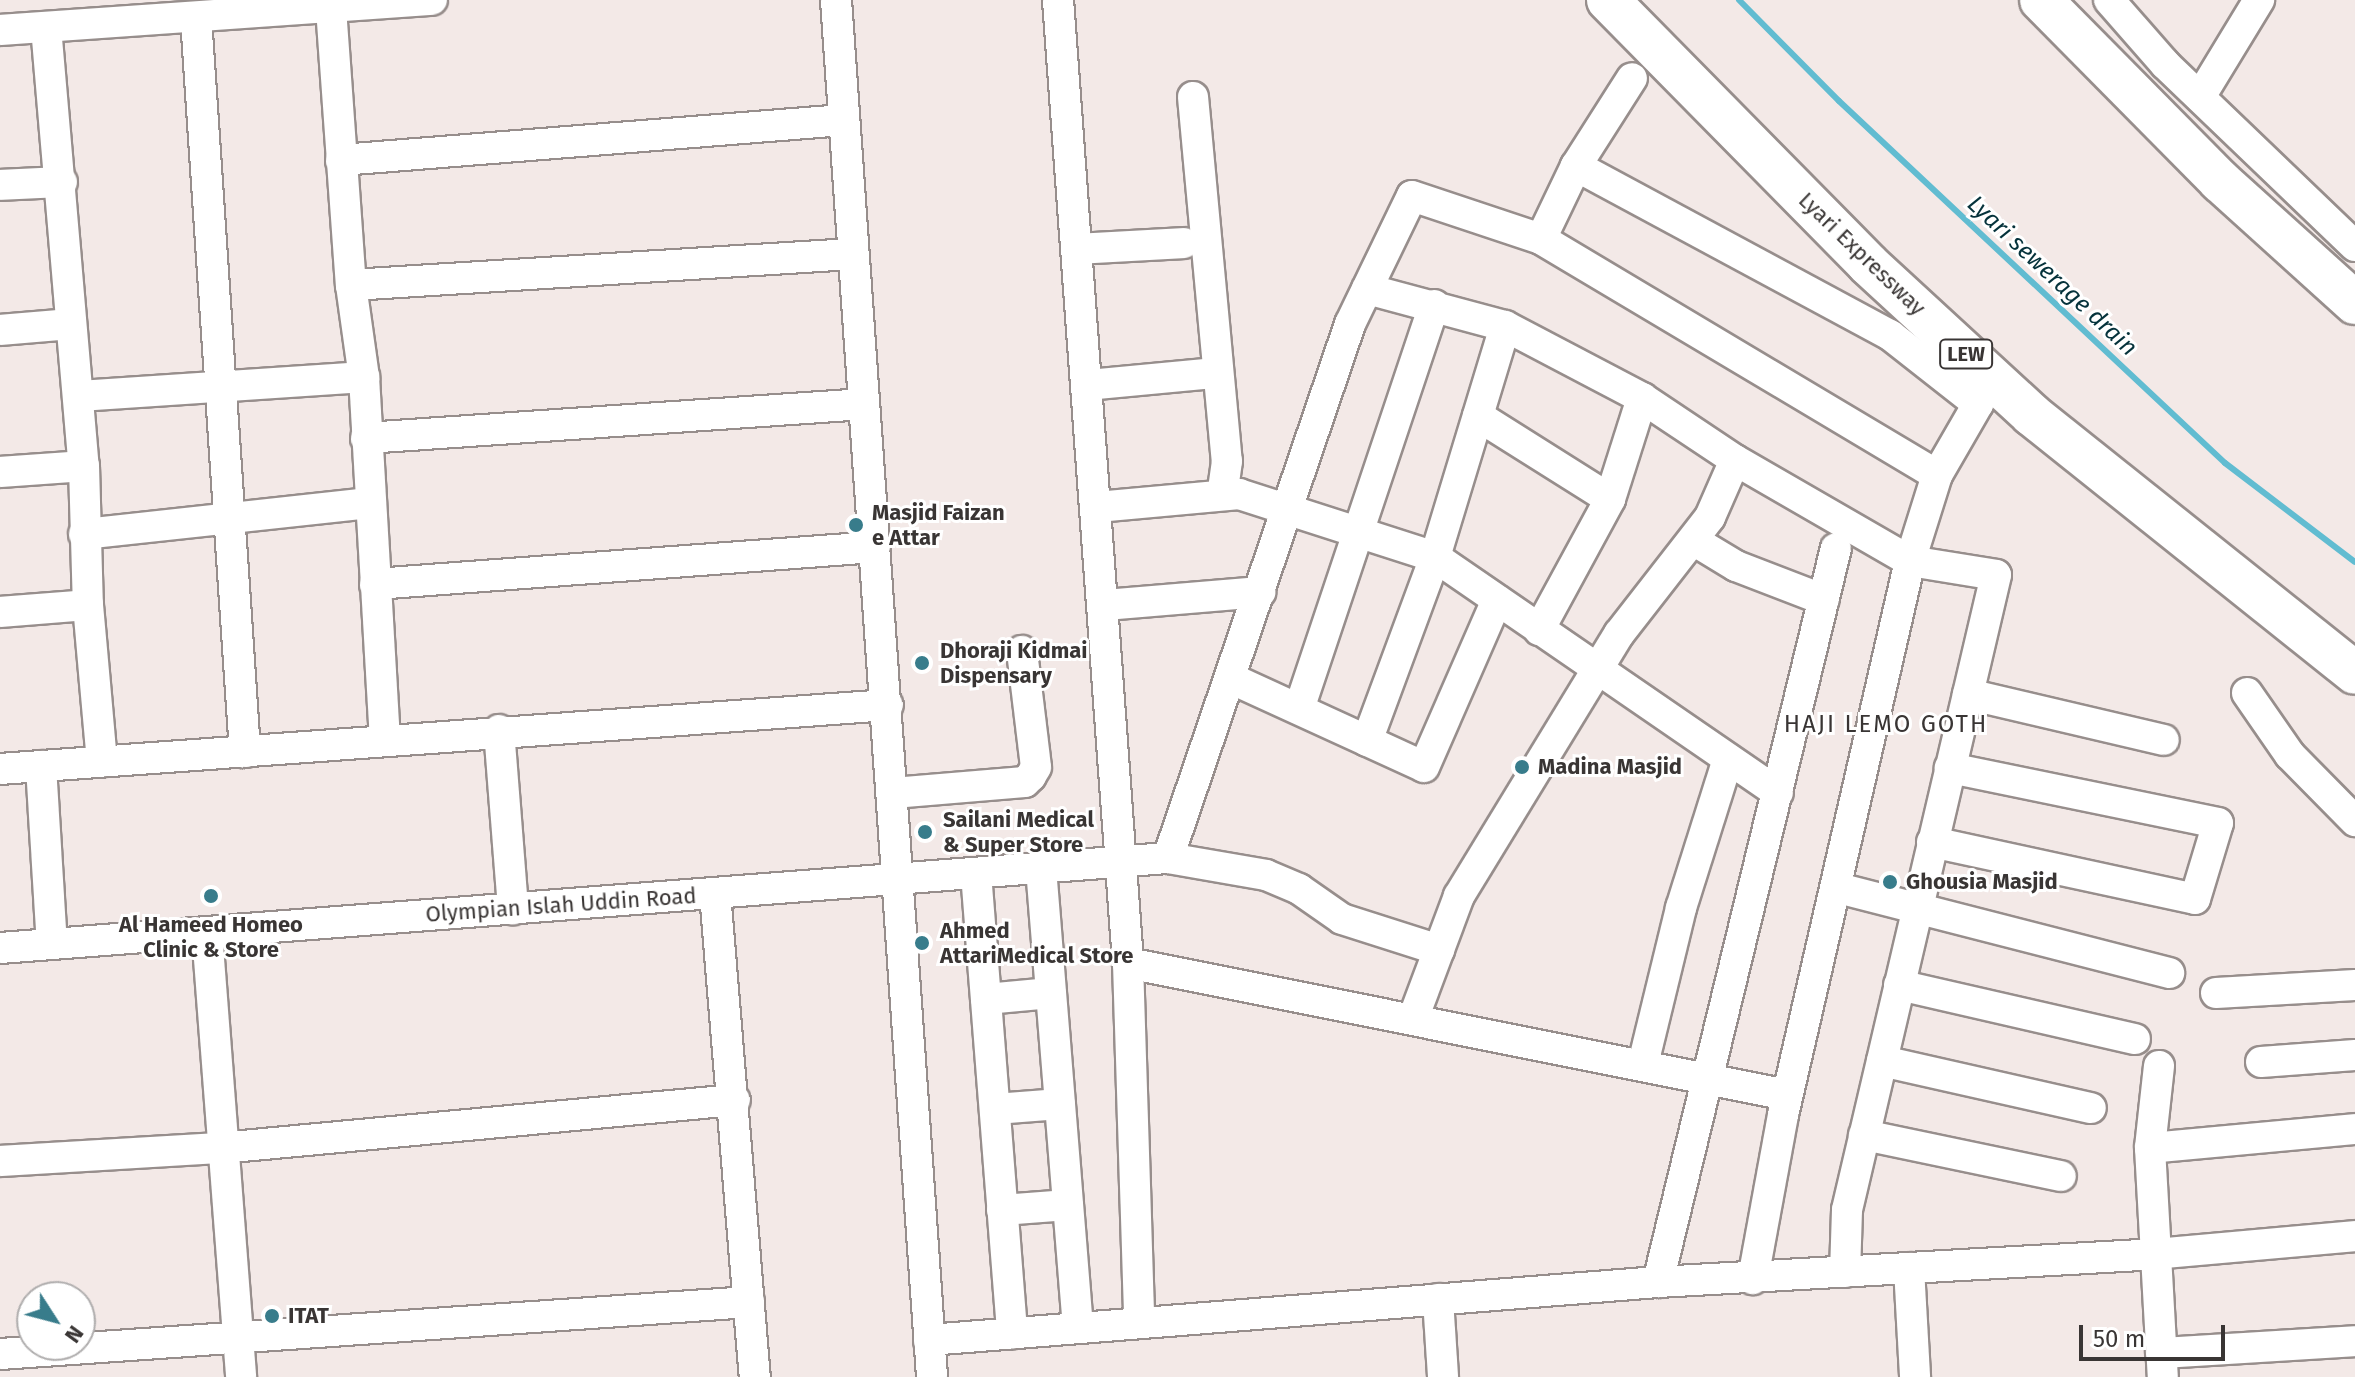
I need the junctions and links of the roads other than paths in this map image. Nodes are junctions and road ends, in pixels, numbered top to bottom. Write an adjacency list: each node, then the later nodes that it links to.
1 (432, 0): 8 (street)
2 (836, 0): 15 (street)
3 (1058, 0): 23 (street)
4 (1608, 0): 68 (highway, Lyari Expressway / LEW)
5 (2041, 0): 27 (highway)
6 (2109, 0): 14 (street)
7 (2259, 0): 14 (street)
8 (345, 5): 9 (street); 16 (street)
9 (196, 18): 10 (street); 34 (street)
10 (46, 27): 11 (street); 18 (street)
11 (0, 30)
12 (1632, 78): 17 (street)
13 (1193, 97): 45 (street)
14 (2200, 97): 22 (street)
15 (844, 120): 16 (street); 24 (street)
16 (341, 160): 25 (street)
17 (1576, 166): 20 (street); 44 (street)
18 (62, 182): 19 (street); 29 (street)
19 (0, 185)
20 (1541, 239): 26 (street); 44 (street)
21 (1184, 243): 23 (street)
22 (2355, 246)
23 (1077, 249): 35 (street)
24 (852, 254): 25 (street); 38 (street)
25 (351, 285): 33 (street)
26 (1367, 289): 28 (street); 49 (street)
27 (2355, 303)
28 (1434, 305): 30 (street); 51 (street)
29 (71, 324): 31 (street); 36 (street)
30 (1505, 326): 37 (street); 39 (street)
31 (0, 330)
32 (1214, 373): 35 (street)
33 (364, 377): 34 (street); 40 (street)
34 (222, 382): 36 (street); 50 (street)
35 (1088, 385): 48 (street)
36 (79, 396): 42 (street)
37 (1642, 398): 41 (street); 46 (street)
38 (861, 404): 40 (street); 54 (street)
39 (1478, 416): 46 (street); 56 (street)
40 (366, 438): 47 (street)
41 (1735, 460): 53 (street); 57 (street)
42 (84, 466): 43 (street); 52 (street)
43 (0, 472)
44 (1937, 475): 57 (street)
45 (1222, 495): 48 (street); 49 (street)
46 (1610, 499): 65 (street)
47 (368, 503): 50 (street); 58 (street)
48 (1097, 507): 63 (street)
49 (1289, 510): 51 (street); 59 (street)
50 (231, 517): 52 (street); 78 (street)
51 (1359, 532): 56 (street); 73 (street)
52 (84, 534): 62 (street)
53 (1693, 540): 61 (street); 67 (street)
54 (875, 547): 58 (street); 72 (street)
55 (1836, 548): 61 (street)
56 (1435, 557): 60 (street); 77 (street)
57 (1910, 561): 71 (street); 93 (street)
58 (375, 584): 75 (street)
59 (1260, 592): 63 (street); 69 (street)
60 (1497, 600): 65 (street); 77 (street)
61 (1824, 600): 85 (street)
62 (88, 605): 64 (street); 80 (street)
63 (1105, 605): 89 (street)
64 (0, 612)
65 (1539, 630): 67 (street)
66 (1022, 651): 84 (street)
67 (1596, 669): 79 (street); 100 (street)
68 (2355, 673)
69 (1230, 678): 73 (street); 88 (street)
70 (2247, 693): 86 (street)
71 (1968, 694): 76 (street); 82 (street)
72 (888, 705): 74 (street); 84 (street)
73 (1299, 709): 77 (street)
74 (499, 730): 75 (street); 96 (street)
75 (385, 738): 78 (street)
76 (2164, 740)
77 (1367, 741)
78 (245, 752): 80 (street)
79 (1728, 759): 85 (street); 113 (street)
80 (102, 761): 81 (street)
81 (41, 766): 83 (street); 98 (street)
82 (1950, 768): 87 (street); 87 (street)
83 (0, 769)
84 (893, 793): 92 (street)
85 (1778, 793): 115 (street)
86 (2355, 821)
87 (1932, 842): 95 (street)
88 (1168, 858): 89 (street, Olympian Islah Uddin Road); 100 (street, Olympian Islah Uddin Road)
89 (1121, 862): 90 (street, Olympian Islah Uddin Road); 101 (street)
90 (1041, 868): 91 (street, Olympian Islah Uddin Road); 105 (street)
91 (976, 873): 92 (street, Olympian Islah Uddin Road); 107 (street)
92 (895, 879): 94 (street, Olympian Islah Uddin Road); 141 (street)
93 (1838, 888): 95 (street); 116 (street)
94 (715, 893): 96 (street, Olympian Islah Uddin Road); 117 (street)
95 (1916, 908): 102 (street); 103 (street)
96 (513, 909): 97 (street, Olympian Islah Uddin Road)
97 (207, 933): 98 (street, Olympian Islah Uddin Road); 123 (street)
98 (52, 944): 99 (street, Olympian Islah Uddin Road)
99 (0, 948)
100 (1439, 950): 108 (street)
101 (1128, 963): 108 (street); 137 (street)
102 (2169, 973)
103 (1899, 985): 109 (street); 111 (street)
104 (2355, 985): 106 (street)
105 (1051, 993): 107 (street); 118 (street)
106 (2216, 993)
107 (986, 999): 120 (street)
108 (1413, 1019): 113 (street)
109 (2135, 1039)
110 (2355, 1055): 112 (street)
111 (1882, 1061): 119 (street); 122 (street)
112 (2261, 1062)
113 (1643, 1064): 115 (street)
114 (2159, 1066): 124 (street)
115 (1705, 1076): 116 (street); 134 (street)
116 (1787, 1095): 133 (street)
117 (735, 1100): 123 (street); 136 (street)
118 (1060, 1104): 120 (street); 127 (street)
119 (2091, 1108)
120 (995, 1109): 128 (street)
121 (2355, 1129): 124 (street)
122 (1864, 1135): 126 (street); 132 (street)
123 (221, 1148): 125 (street); 140 (street)
124 (2150, 1148): 130 (street)
125 (0, 1161)
126 (2061, 1176)
127 (1068, 1205): 128 (street); 138 (street)
128 (1002, 1210): 139 (street)
129 (2355, 1236): 130 (street)
130 (2154, 1254): 131 (street); 144 (street)
131 (1909, 1268): 132 (street); 149 (street)
132 (1845, 1272): 133 (street)
133 (1753, 1279): 134 (street)
134 (1658, 1282): 135 (street)
135 (1438, 1299): 137 (street); 148 (street)
136 (749, 1302): 140 (street); 146 (street)
137 (1139, 1323): 138 (street)
138 (1078, 1328): 139 (street)
139 (1012, 1334): 141 (street)
140 (238, 1337): 143 (street); 145 (street)
141 (929, 1340): 147 (street)
142 (2355, 1341): 144 (street)
143 (0, 1354)
144 (2162, 1365)
145 (241, 1377)
146 (755, 1377)
147 (932, 1377)
148 (1443, 1377)
149 (1915, 1377)

